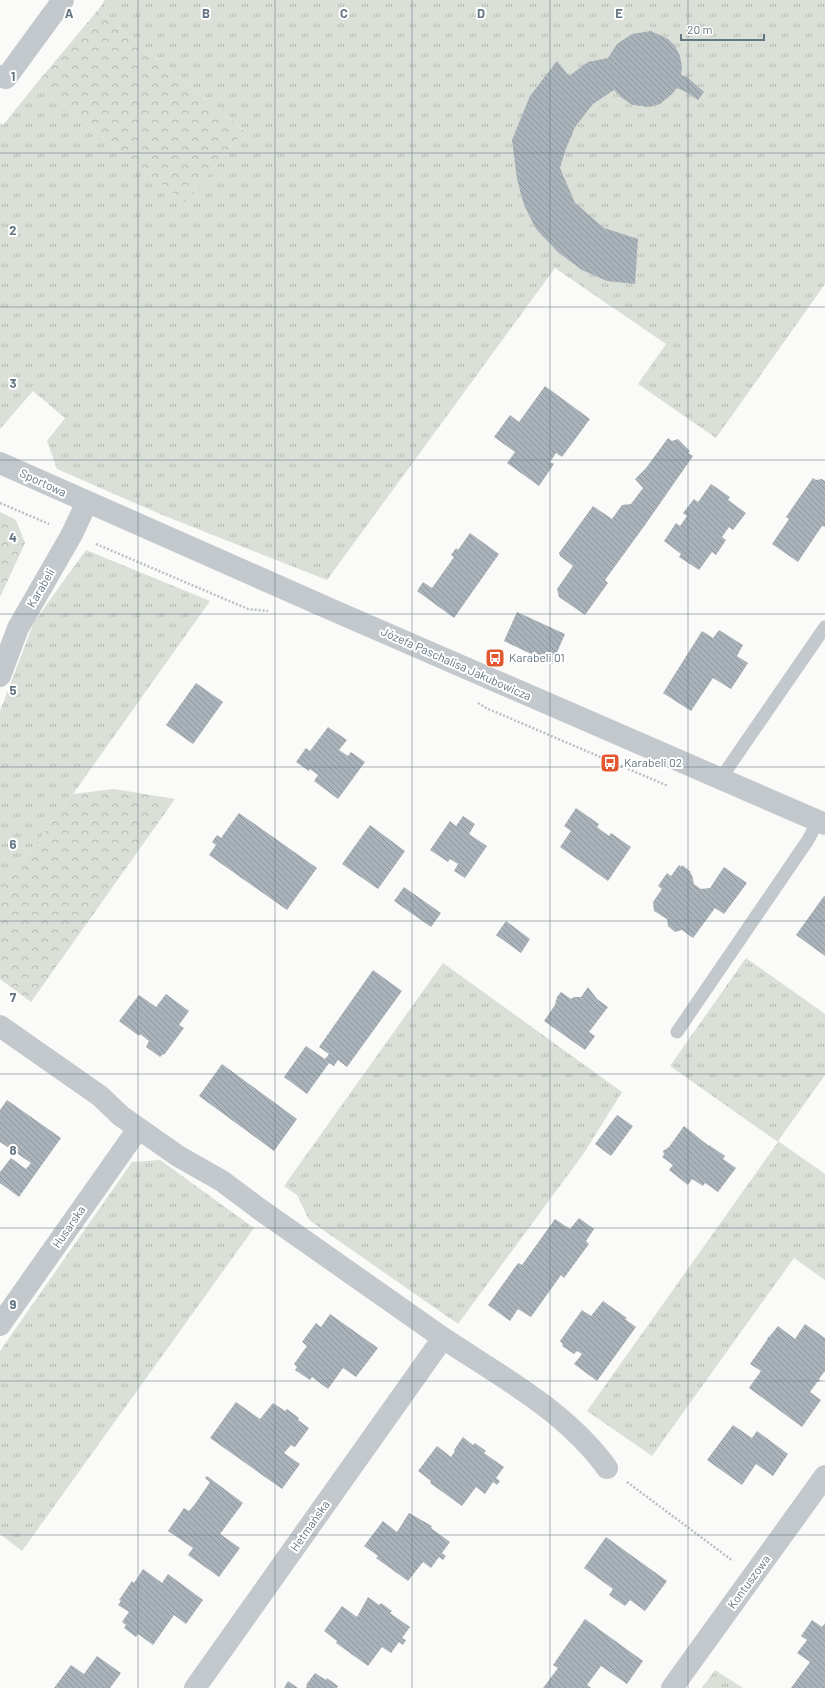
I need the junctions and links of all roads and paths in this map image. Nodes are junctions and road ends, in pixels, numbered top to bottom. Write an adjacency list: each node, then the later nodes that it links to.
1 (64, 0): 2 (street)
2 (3, 77)
3 (0, 463): 4 (street, Sportowa)
4 (87, 502): 6 (street, Karabeli); 7 (street, Józefa Paschalisa Jakubowicza)
5 (825, 627): 7 (lane)
6 (0, 676)
7 (721, 778): 8 (street, Józefa Paschalisa Jakubowicza)
8 (822, 822): 10 (lane)
9 (0, 1026): 11 (street)
10 (677, 1032)
11 (138, 1129): 12 (street, Husarska); 13 (street)
12 (0, 1325)
13 (443, 1338): 14 (street); 17 (street, Hetmańska)
14 (607, 1468): 16 (path)
15 (825, 1476): 16 (street, Kontuszowa)
16 (753, 1576): 18 (street, Kontuszowa)
17 (195, 1688)
18 (672, 1688)

